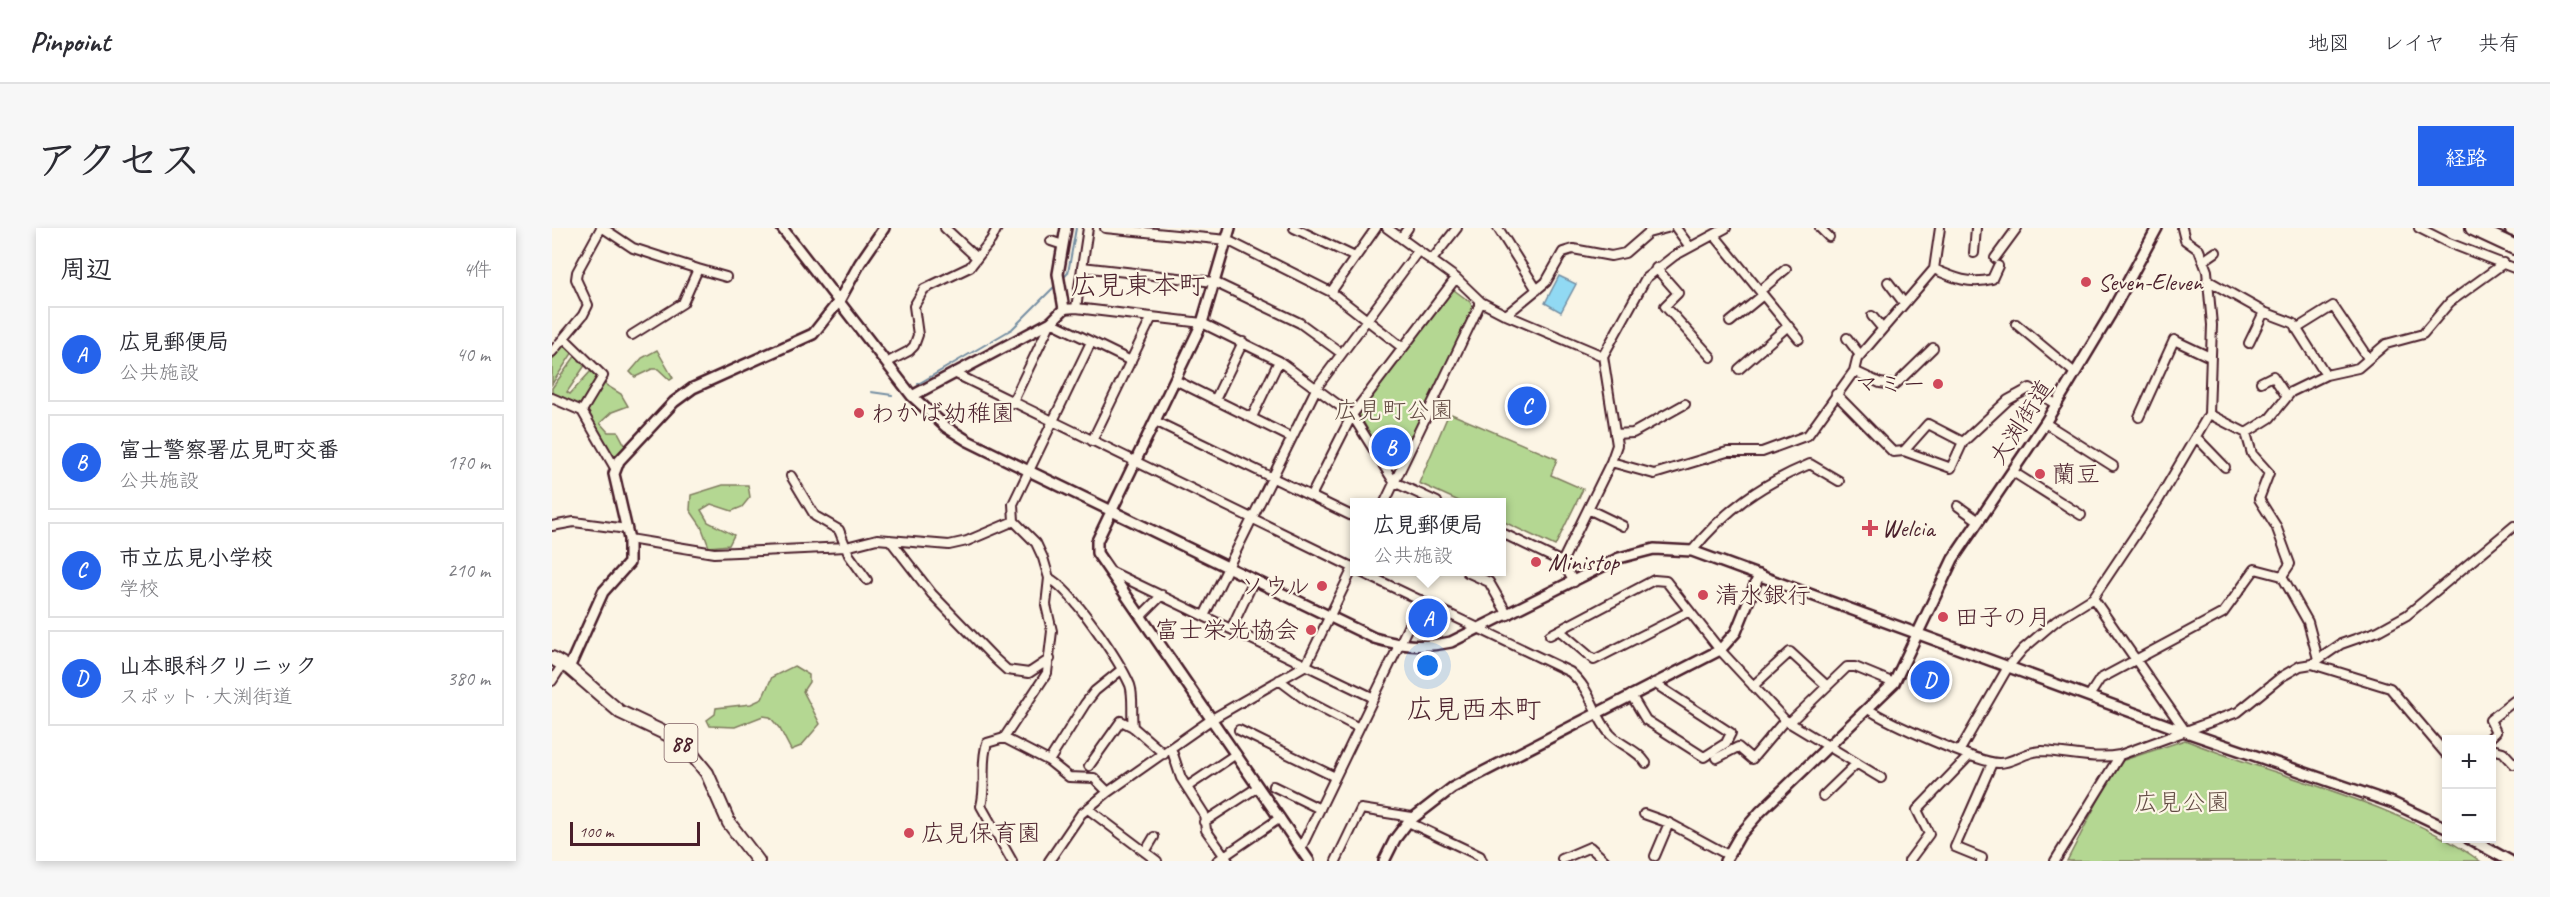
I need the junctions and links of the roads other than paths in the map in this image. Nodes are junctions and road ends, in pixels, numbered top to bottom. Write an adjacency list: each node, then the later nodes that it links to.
1 (602, 228): 46 (street); 75 (street)
2 (782, 228): 57 (street)
3 (884, 228): 57 (street)
4 (945, 228): 39 (street)
5 (997, 228): 39 (street)
6 (1066, 228): 32 (street)
7 (1088, 228): 43 (street)
8 (1105, 228): 30 (street)
9 (1230, 228): 30 (street)
10 (1294, 228): 38 (street)
11 (1376, 228): 38 (street)
12 (1387, 228): 29 (street)
13 (1408, 228): 29 (street)
14 (1456, 228): 40 (street)
15 (1498, 228): 54 (street)
16 (1666, 228): 54 (street)
17 (1676, 228): 34 (street)
18 (1726, 228): 27 (street)
19 (1820, 228): 28 (street)
20 (1940, 228): 48 (street)
21 (1976, 228): 37 (street)
22 (2017, 228): 48 (street)
23 (2157, 228): 95 (street, 大渕街道)
24 (2182, 228): 41 (street)
25 (2419, 228): 42 (street)
26 (2473, 228): 33 (highway)
27 (1715, 236): 34 (street); 56 (street)
28 (1829, 237)
29 (1401, 238): 35 (street)
30 (1227, 240): 52 (street); 55 (street)
31 (1051, 241): 32 (street)
32 (1063, 245): 61 (street)
33 (2514, 246)
34 (1690, 248): 44 (street)
35 (1418, 251): 40 (street); 66 (street)
36 (2216, 252): 41 (street)
37 (1974, 253)
38 (1355, 257): 55 (street)
39 (976, 258): 92 (street)
40 (1431, 261): 50 (street)
41 (2203, 261): 51 (street)
42 (2504, 263): 45 (street); 89 (street)
43 (1082, 267): 52 (street); 60 (street)
44 (1656, 268): 85 (street); 87 (street)
45 (2514, 268)
46 (698, 269): 49 (street); 74 (street)
47 (1785, 269): 56 (street)
48 (1934, 269): 59 (street)
49 (726, 277)
50 (1456, 278): 58 (street); 81 (street)
51 (2207, 280): 62 (street); 88 (street)
52 (1214, 282): 69 (street); 84 (street)
53 (1888, 282): 59 (street)
54 (1537, 290): 63 (street)
55 (1331, 292): 66 (street)
56 (1762, 293): 68 (street); 71 (street)
57 (839, 301): 92 (street); 128 (street)
58 (1481, 302): 63 (street); 134 (street)
59 (1904, 303): 72 (street)
60 (1076, 308): 61 (street); 65 (street)
61 (1065, 309): 67 (street)
62 (2264, 312): 73 (street); 80 (street)
63 (1506, 315): 85 (street)
64 (1872, 316): 72 (street)
65 (1152, 317): 69 (street); 90 (street)
66 (1366, 321): 81 (street); 84 (street)
67 (1051, 322): 78 (street); 96 (street); 106 (street)
68 (1730, 322)
69 (1202, 323): 79 (street); 98 (street)
70 (2016, 324): 95 (street)
71 (1788, 326): 77 (street); 93 (street)
72 (1882, 328): 86 (street)
73 (2296, 329): 89 (street); 97 (street)
74 (632, 335)
75 (564, 338): 83 (street); 109 (street)
76 (1847, 338): 86 (street)
77 (1799, 339)
78 (1091, 342): 90 (street); 115 (street)
79 (1243, 342): 91 (street); 105 (street)
80 (2248, 343)
81 (1403, 348): 111 (street)
82 (1933, 348): 94 (street)
83 (552, 352)
84 (1341, 353): 100 (street)
85 (1604, 356): 118 (street)
86 (1860, 356): 94 (street)
87 (1711, 357)
88 (2210, 357): 110 (street); 113 (street)
89 (2368, 357): 97 (street)
90 (1131, 361): 121 (street)
91 (1279, 361): 100 (street); 112 (street)
92 (886, 363): 102 (street)
93 (1738, 369)
94 (1854, 370): 101 (street)
95 (2075, 373): 108 (street, 大渕街道)
96 (954, 374): 102 (street); 106 (street)
97 (2326, 375): 103 (street)
98 (1175, 380): 105 (street); 114 (street)
99 (2261, 382): 103 (street)
100 (1317, 387): 111 (street); 119 (street)
101 (1836, 394): 123 (street); 124 (street)
102 (912, 396): 129 (street)
103 (2287, 397): 117 (street)
104 (552, 398): 109 (street)
105 (1215, 400): 112 (street)
106 (1012, 403): 115 (street)
107 (1685, 404): 118 (street)
108 (2056, 405): 116 (street, 大渕街道); 122 (street)
109 (582, 411): 128 (street)
110 (2209, 414): 117 (street); 120 (street)
111 (1352, 415): 134 (street); 135 (street)
112 (1252, 417): 119 (street)
113 (2139, 417)
114 (1155, 421): 125 (street); 132 (street)
115 (1052, 422): 121 (street); 129 (street)
116 (2045, 423): 126 (street); 130 (street, 大渕街道)
117 (2246, 433): 162 (street)
118 (1615, 434): 124 (street)
119 (1290, 436): 132 (street)
120 (2197, 438): 127 (street); 168 (street)
121 (1092, 441): 125 (street)
122 (1963, 442): 123 (street); 123 (street)
123 (1904, 451)
124 (1611, 462): 139 (street)
125 (1135, 463): 140 (street); 143 (street)
126 (2113, 466)
127 (2225, 467)
128 (615, 468): 149 (street)
129 (1029, 471): 140 (street); 144 (street)
130 (2013, 471): 142 (street); 145 (street, 大渕街道)
131 (791, 476): 152 (street)
132 (1271, 478): 135 (street); 143 (street)
133 (1839, 481): 153 (street)
134 (1394, 482): 136 (street); 137 (street)
135 (1311, 496): 141 (street)
136 (1387, 498)
137 (1428, 498)
138 (1958, 506): 145 (street)
139 (1588, 509): 147 (street); 154 (street)
140 (1111, 511): 156 (street); 157 (street)
141 (1350, 515)
142 (2081, 515)
143 (1251, 519): 155 (street); 156 (street)
144 (1014, 521): 151 (street); 163 (street)
145 (1979, 521): 179 (street, 大渕街道)
146 (552, 526): 149 (street)
147 (1623, 526)
148 (2514, 526): 184 (street)
149 (628, 534): 152 (street); 185 (street)
150 (1506, 535): 154 (street)
151 (890, 540): 152 (street); 182 (street)
152 (846, 547): 164 (street)
153 (1692, 551): 158 (street); 166 (street)
154 (1562, 562): 166 (street)
155 (1350, 565)
156 (1228, 567): 165 (street); 173 (street)
157 (1108, 570): 167 (street); 172 (street)
158 (1760, 575): 179 (street); 181 (street)
159 (1352, 576): 174 (street)
160 (1372, 576): 169 (street)
161 (1476, 576): 171 (street)
162 (2282, 576): 183 (street); 184 (street)
163 (1049, 578): 182 (street); 188 (street)
164 (867, 580)
165 (1254, 580): 174 (street); 175 (street)
166 (1575, 582): 171 (street)
167 (1162, 595): 172 (street); 173 (street)
168 (2093, 598): 183 (street); 187 (street)
169 (1421, 600): 176 (street); 180 (street)
170 (1688, 612): 177 (street); 177 (street); 181 (street)
171 (1508, 615): 176 (street)
172 (1141, 616): 201 (street)
173 (1204, 616): 175 (street)
174 (1330, 617): 180 (street); 186 (street)
175 (1231, 629): 186 (street)
176 (1480, 630): 180 (street); 200 (street)
177 (1560, 631): 178 (street)
178 (1550, 635)
179 (1918, 635): 187 (street); 192 (street, 大渕街道)
180 (1399, 645): 197 (street)
181 (1720, 650): 191 (street); 193 (street)
182 (1050, 659): 208 (street)
183 (2137, 660): 196 (street); 206 (street)
184 (2315, 662): 206 (street); 210 (street)
185 (561, 664): 190 (street); 249 (main road, 88)
186 (1306, 665): 189 (street); 197 (street)
187 (2008, 667): 196 (street); 211 (street)
188 (1121, 670): 203 (street); 218 (street)
189 (1279, 680): 201 (street); 204 (street)
190 (552, 681)
191 (1654, 683): 195 (street); 195 (street)
192 (1894, 683): 194 (street); 199 (street, 大渕街道)
193 (1753, 686): 194 (street); 202 (street)
194 (1827, 687): 202 (street)
195 (1631, 695): 200 (street)
196 (2089, 696): 206 (street)
197 (1374, 698): 204 (street)
198 (2514, 701): 207 (street)
199 (1868, 709): 209 (street, 大渕街道); 211 (street)
200 (1598, 713): 219 (street); 235 (street)
201 (1212, 719): 213 (street); 214 (street)
202 (1787, 722): 209 (street); 217 (street)
203 (1132, 727): 213 (street); 223 (street)
204 (1359, 728): 224 (street)
205 (1239, 730): 224 (street)
206 (2186, 732): 215 (street); 238 (street)
207 (2493, 735)
208 (1004, 738): 218 (street); 250 (street)
209 (1827, 748): 222 (street); 245 (street, 大渕街道)
210 (2442, 749)
211 (1960, 750): 216 (street)
212 (2496, 750): 221 (street)
213 (1167, 751): 228 (street); 229 (street)
214 (1236, 754): 227 (street); 228 (street)
215 (2120, 755): 220 (street); 259 (street)
216 (1969, 756): 220 (street); 257 (street)
217 (1717, 758)
218 (1049, 761): 229 (street)
219 (1646, 763)
220 (1992, 763): 258 (street)
221 (2514, 764)
222 (1855, 765): 225 (street); 230 (street)
223 (1089, 766)
224 (1335, 777): 231 (street)
225 (1881, 778)
226 (1273, 786): 231 (street)
227 (1258, 787): 234 (street); 236 (street)
228 (1187, 788): 236 (street)
229 (1108, 792): 232 (street)
230 (1823, 796)
231 (1320, 808): 241 (street)
232 (1088, 809): 242 (street); 244 (street)
233 (1644, 814): 237 (street)
234 (1280, 818): 241 (street); 246 (street)
235 (1410, 819): 247 (street); 254 (street); 255 (street)
236 (1204, 822): 246 (street)
237 (1669, 823): 243 (street); 245 (street)
238 (2442, 826)
239 (1154, 837): 242 (street)
240 (2477, 843): 260 (street)
241 (1301, 848): 253 (street)
242 (1145, 852): 252 (street)
243 (1655, 856)
244 (1051, 858): 251 (street)
245 (1726, 858)
246 (1224, 859)
247 (1386, 860)
248 (1561, 860): 256 (street)
249 (758, 861)
250 (1012, 861)
251 (1063, 861)
252 (1157, 861)
253 (1309, 861)
254 (1336, 861)
255 (1482, 861)
256 (1605, 861)
257 (1909, 861)
258 (1981, 861)
259 (2055, 861)
260 (2510, 861)

